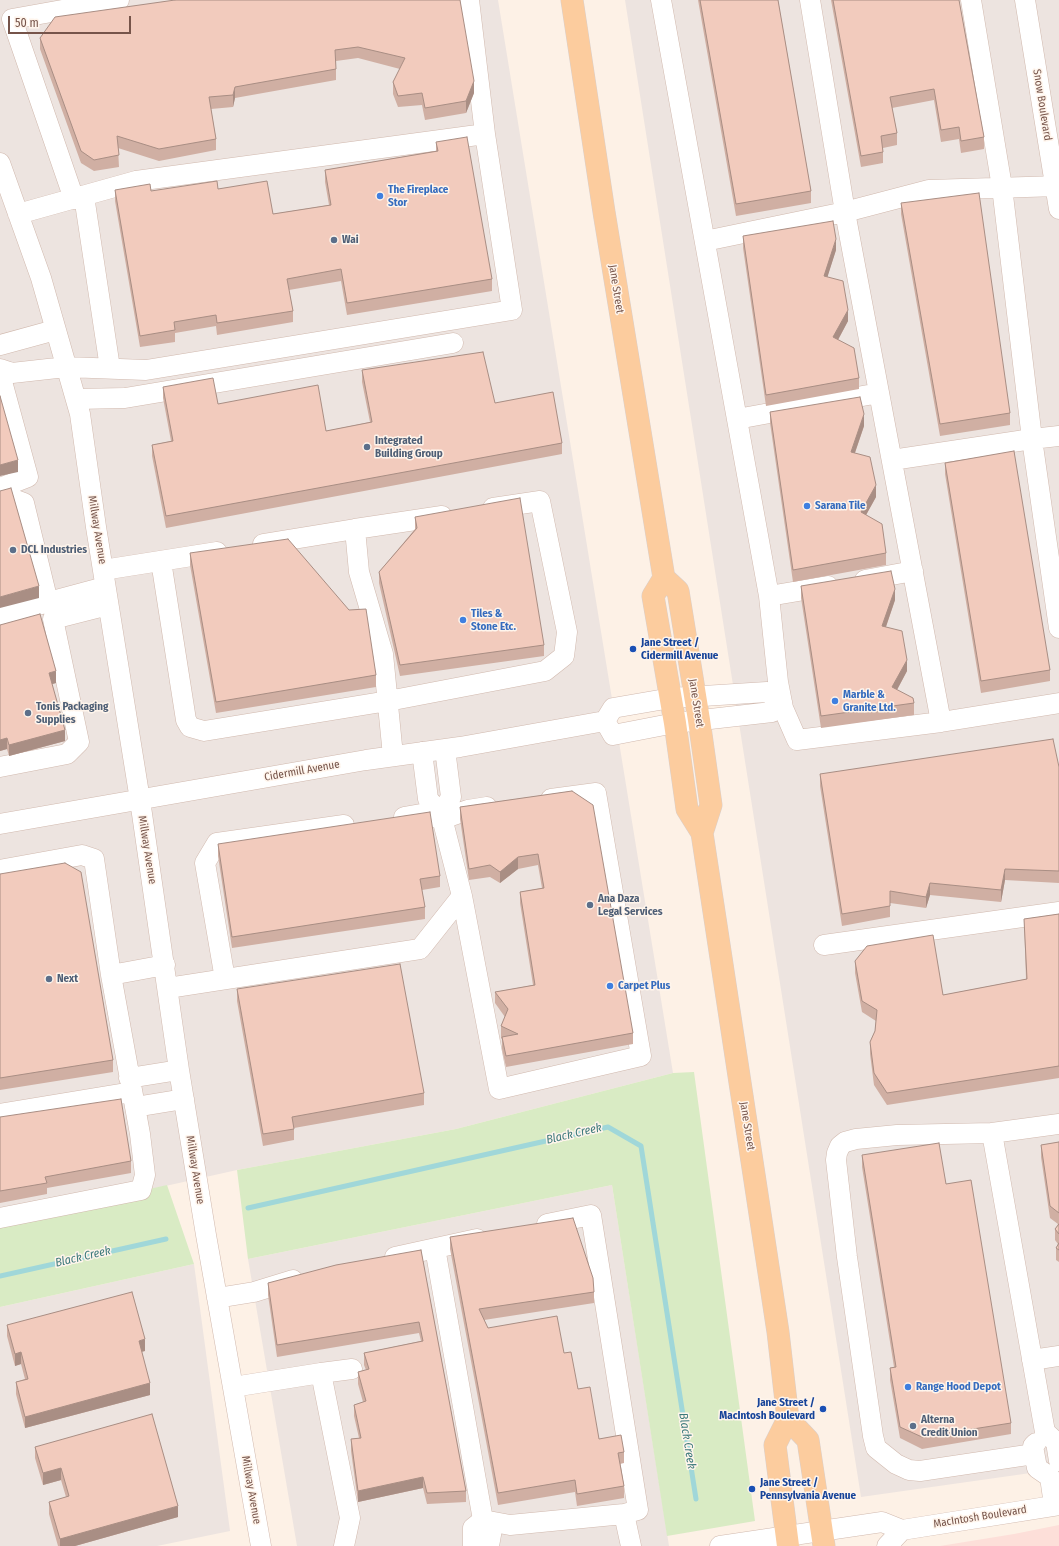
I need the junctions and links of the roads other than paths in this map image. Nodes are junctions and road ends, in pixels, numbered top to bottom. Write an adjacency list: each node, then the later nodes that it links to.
1 (119, 0): 12 (street)
2 (469, 0): 8 (street)
3 (572, 0): 35 (main road, Jane Street)
4 (661, 0): 16 (street)
5 (810, 0): 14 (street)
6 (971, 0): 11 (street)
7 (1025, 0): 10 (street, Snow Boulevard)
8 (485, 134): 12 (street); 21 (street)
9 (0, 163): 15 (street, Millway Avenue)
10 (1057, 186): 11 (street); 13 (street, Snow Boulevard)
11 (1002, 187): 14 (street); 28 (street)
12 (79, 197): 15 (street); 21 (street)
13 (1059, 209)
14 (845, 212): 16 (street); 24 (street)
15 (18, 214): 17 (street, Millway Avenue)
16 (705, 241): 26 (street)
17 (56, 330): 19 (street); 20 (street, Millway Avenue)
18 (453, 342): 25 (street)
19 (0, 345)
20 (66, 367): 21 (street); 22 (street); 25 (street, Millway Avenue)
21 (110, 368)
22 (0, 369)
23 (0, 374): 30 (street)
24 (879, 394): 26 (street); 29 (street)
25 (76, 399): 36 (street, Millway Avenue)
26 (737, 419): 37 (street)
27 (1059, 436): 28 (street)
28 (1032, 439): 29 (street); 40 (street)
29 (892, 460): 34 (street)
30 (0, 488)
31 (0, 491): 38 (street)
32 (355, 529): 33 (street); 44 (street); 44 (street)
33 (161, 561): 36 (street); 44 (street)
34 (912, 571): 37 (street); 49 (street)
35 (664, 578): 42 (main road, Jane Street); 43 (main road, Jane Street)
36 (105, 588): 38 (street); 55 (street, Millway Avenue)
37 (769, 596): 45 (street)
38 (51, 610): 39 (street); 41 (street); 54 (street)
39 (0, 615)
40 (1059, 628)
41 (0, 632)
42 (695, 696): 43 (street); 45 (street); 47 (main road, Jane Street)
43 (671, 698): 48 (street); 50 (main road, Jane Street)
44 (388, 701): 53 (street)
45 (782, 702): 47 (street); 49 (street)
46 (1059, 703): 49 (street)
47 (699, 720): 50 (street); 62 (main road, Jane Street)
48 (605, 722): 50 (street); 51 (street, Cidermill Avenue)
49 (941, 722)
50 (675, 723): 62 (main road, Jane Street)
51 (445, 749): 52 (street, Cidermill Avenue); 58 (street)
52 (422, 752): 53 (street, Cidermill Avenue); 58 (street)
53 (393, 756): 55 (street, Cidermill Avenue)
54 (0, 767)
55 (140, 800): 61 (street, Cidermill Avenue); 67 (street, Millway Avenue)
56 (535, 801): 64 (street)
57 (505, 805): 58 (street)
58 (442, 816): 59 (street); 64 (street)
59 (389, 819)
60 (358, 823): 69 (street)
61 (0, 824)
62 (702, 833): 89 (main road, Jane Street)
63 (0, 870): 68 (street)
64 (462, 896): 69 (street)
65 (1059, 912): 66 (street)
66 (824, 945)
67 (165, 965): 68 (street); 70 (street, Millway Avenue)
68 (111, 975): 72 (street)
69 (225, 979): 70 (street)
70 (168, 988): 71 (street, Millway Avenue)
71 (179, 1070): 72 (street); 73 (street, Millway Avenue)
72 (132, 1092): 73 (street); 74 (street); 77 (street)
73 (184, 1099): 83 (street, Millway Avenue)
74 (0, 1114)
75 (1059, 1124): 76 (street)
76 (992, 1133): 85 (street); 91 (street)
77 (0, 1218)
78 (529, 1228): 94 (street)
79 (498, 1235): 80 (street)
80 (436, 1248): 81 (street); 95 (street)
81 (381, 1260)
82 (312, 1275): 83 (street)
83 (217, 1298): 88 (street, Millway Avenue)
84 (1059, 1356): 85 (street)
85 (1032, 1360): 90 (street)
86 (352, 1369): 87 (street)
87 (321, 1373): 88 (street); 100 (street)
88 (233, 1387): 99 (street, Millway Avenue)
89 (788, 1419): 97 (main road); 98 (main road)
90 (1044, 1432): 91 (street); 92 (street)
91 (1034, 1454): 92 (street)
92 (1057, 1461): 93 (street)
93 (1057, 1505): 96 (street, MacIntosh Boulevard)
94 (624, 1514): 95 (street); 103 (street)
95 (483, 1520): 101 (street); 102 (street)
96 (902, 1530): 97 (street); 105 (street)
97 (822, 1538): 98 (street)
98 (788, 1541): 104 (street)
99 (261, 1546)
100 (344, 1546)
101 (472, 1546)
102 (489, 1546)
103 (631, 1546)
104 (720, 1546)
105 (887, 1546)

